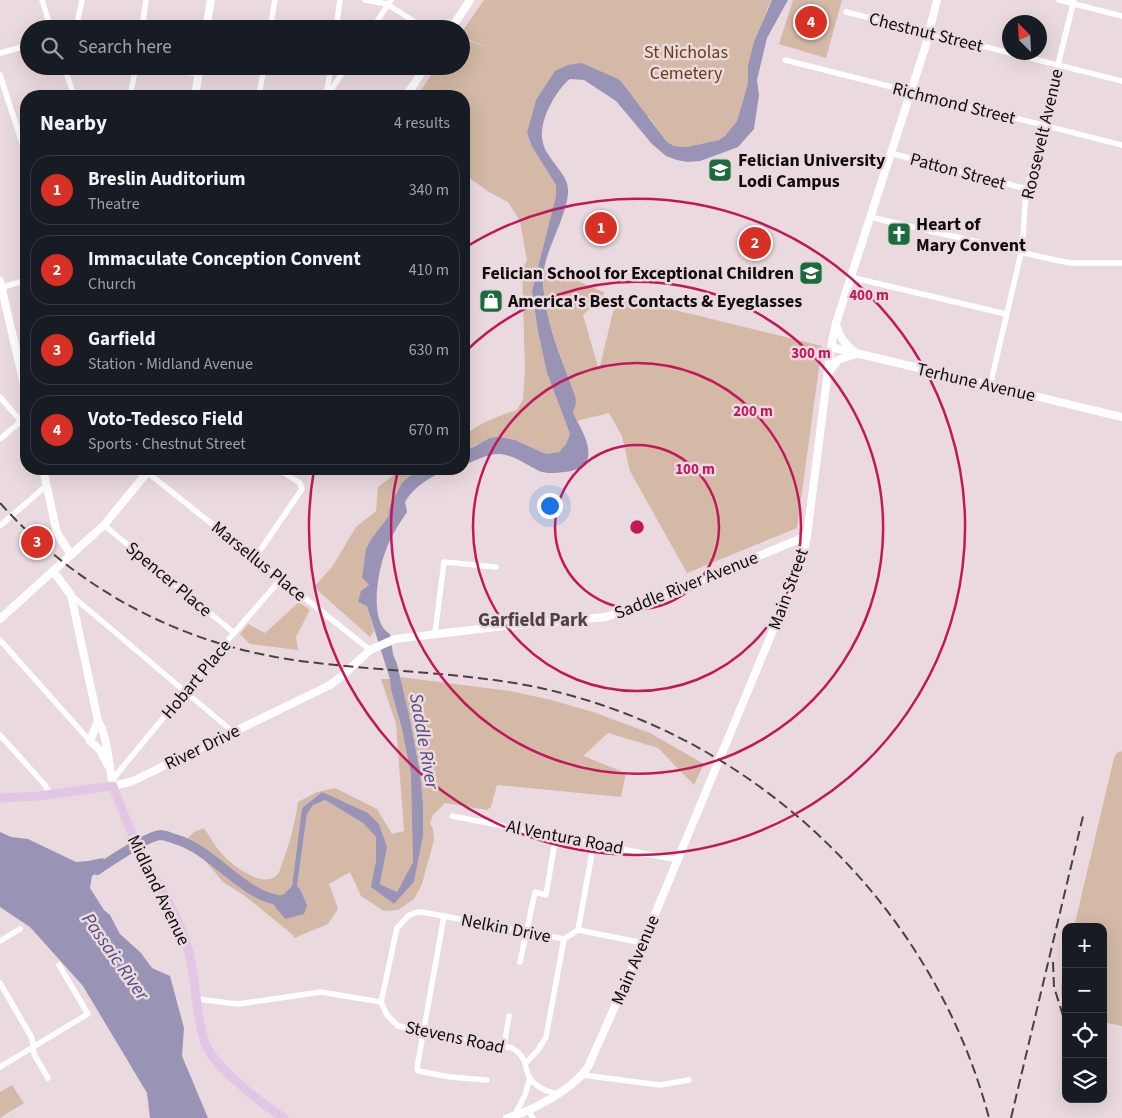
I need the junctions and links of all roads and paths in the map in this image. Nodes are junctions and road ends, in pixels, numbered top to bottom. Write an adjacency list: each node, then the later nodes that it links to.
1 (42, 0): 15 (street)
2 (82, 0): 16 (street)
3 (146, 0): 17 (street)
4 (211, 0): 18 (street)
5 (275, 0): 19 (street)
6 (340, 0): 20 (street)
7 (364, 0): 11 (street)
8 (470, 0): 23 (street)
9 (937, 0): 24 (street, Main Street)
10 (1059, 0): 12 (street)
11 (390, 2): 21 (street); 22 (street)
12 (1074, 2): 14 (street); 28 (street, Roosevelt Avenue)
13 (846, 12): 24 (street, Chestnut Street)
14 (1122, 16)
15 (49, 20)
16 (78, 20)
17 (143, 20)
18 (208, 20)
19 (272, 20)
20 (337, 20)
21 (378, 20)
22 (414, 20)
23 (457, 20)
24 (929, 33): 28 (street, Chestnut Street); 45 (street, Main Street)
25 (20, 47): 26 (street)
26 (0, 53)
27 (785, 60): 45 (street, Richmond Street)
28 (1058, 65): 37 (street, Chestnut Street); 46 (street, Roosevelt Avenue)
29 (134, 75): 39 (street)
30 (199, 75): 40 (street)
31 (263, 75): 41 (street)
32 (330, 75): 42 (street)
33 (341, 75): 43 (street)
34 (420, 75): 44 (street)
35 (0, 76): 47 (street)
36 (67, 77): 38 (street)
37 (1122, 81)
38 (72, 90)
39 (131, 90)
40 (196, 90)
41 (261, 90)
42 (328, 90)
43 (331, 90)
44 (410, 90)
45 (910, 92): 46 (street, Richmond Street); 49 (street, Main Street)
46 (1043, 125): 48 (street, Richmond Street); 50 (street, Roosevelt Avenue)
47 (20, 136)
48 (1122, 145)
49 (890, 153): 50 (street, Patton Street); 51 (street, Main Street)
50 (1027, 189): 52 (street, Roosevelt Avenue)
51 (870, 216): 52 (street); 54 (street, Main Street)
52 (1021, 253): 53 (street); 57 (street, Roosevelt Avenue)
53 (1122, 263)
54 (850, 277): 57 (street); 58 (street, Main Street)
55 (20, 281): 56 (street)
56 (0, 286): 61 (street)
57 (1006, 314): 63 (street, Roosevelt Avenue)
58 (836, 323): 59 (street, Main Street); 60 (street)
59 (831, 347): 60 (street, Terhune Avenue); 62 (street, Main Street)
60 (858, 354): 62 (street); 63 (street, Terhune Avenue)
61 (20, 360)
62 (828, 375): 76 (street, Main Street)
63 (990, 386): 65 (street, Terhune Avenue)
64 (0, 397): 66 (street)
65 (1122, 417)
66 (20, 420)
67 (20, 422): 68 (street)
68 (0, 439)
69 (44, 475): 73 (street)
70 (143, 475): 74 (street)
71 (153, 475): 79 (street, Marsellus Place)
72 (286, 475): 79 (street)
73 (47, 485): 75 (street); 78 (street)
74 (104, 525): 78 (street); 86 (street, Spencer Place)
75 (0, 526)
76 (807, 536): 77 (street, Saddle River Avenue); 80 (street, Main Street)
77 (786, 545): 80 (street); 87 (street, Saddle River Avenue)
78 (71, 555): 82 (street)
79 (256, 558): 83 (street, Marsellus Place)
80 (801, 563): 96 (street, Main Street)
81 (496, 566): 87 (street)
82 (53, 571): 84 (street, Midland Avenue); 85 (street)
83 (281, 579): 86 (street, Hobart Place); 90 (street, Marsellus Place)
84 (71, 595): 91 (street); 92 (street, Midland Avenue)
85 (0, 619)
86 (234, 632): 91 (street, Hobart Place)
87 (435, 633): 89 (street, Saddle River Avenue)
88 (0, 640): 95 (street)
89 (384, 643): 90 (street, River Drive)
90 (372, 649): 93 (street, River Drive)
91 (185, 692): 93 (street); 98 (street, Hobart Place)
92 (98, 721): 95 (street); 97 (street, Midland Avenue)
93 (233, 732): 98 (street, River Drive)
94 (0, 735): 99 (street)
95 (90, 741): 97 (street)
96 (718, 761): 104 (street, Main Avenue)
97 (109, 768): 98 (street, Midland Avenue)
98 (112, 783): 99 (main road, River Drive); 115 (main road, Midland Avenue)
99 (50, 794): 100 (main road, River Drive)
100 (0, 798)
101 (452, 816): 102 (street, Al Ventura Road)
102 (556, 835): 103 (street, Al Ventura Road); 108 (street)
103 (594, 842): 104 (street, Al Ventura Road); 107 (street)
104 (678, 860): 111 (street, Main Avenue)
105 (444, 916): 108 (street, Nelkin Drive); 116 (street, Nelkin Drive); 118 (street)
106 (20, 929): 110 (street)
107 (578, 930): 109 (street); 111 (street)
108 (526, 931): 109 (street, Nelkin Drive); 112 (street)
109 (564, 939): 121 (street, Nelkin Drive)
110 (0, 941)
111 (643, 943): 123 (street, Main Avenue)
112 (520, 962)
113 (59, 965): 120 (street)
114 (0, 983): 120 (street)
115 (197, 999): 116 (street); 131 (main road, Midland Avenue)
116 (381, 1002): 118 (street, Stevens Road)
117 (509, 1016): 119 (street)
118 (423, 1031): 119 (street, Stevens Road); 126 (street)
119 (504, 1046): 121 (street, Stevens Road)
120 (33, 1047): 122 (street); 124 (street)
121 (526, 1063): 125 (street, Stevens Road)
122 (0, 1067)
123 (582, 1075): 127 (street); 128 (street, Main Avenue)
124 (48, 1078)
125 (530, 1078): 128 (street); 130 (street)
126 (487, 1080)
127 (689, 1080)
128 (556, 1094): 129 (street, Main Avenue)
129 (528, 1110): 130 (street, Main Avenue); 132 (street)
130 (511, 1117)
131 (284, 1118)
132 (533, 1118)

